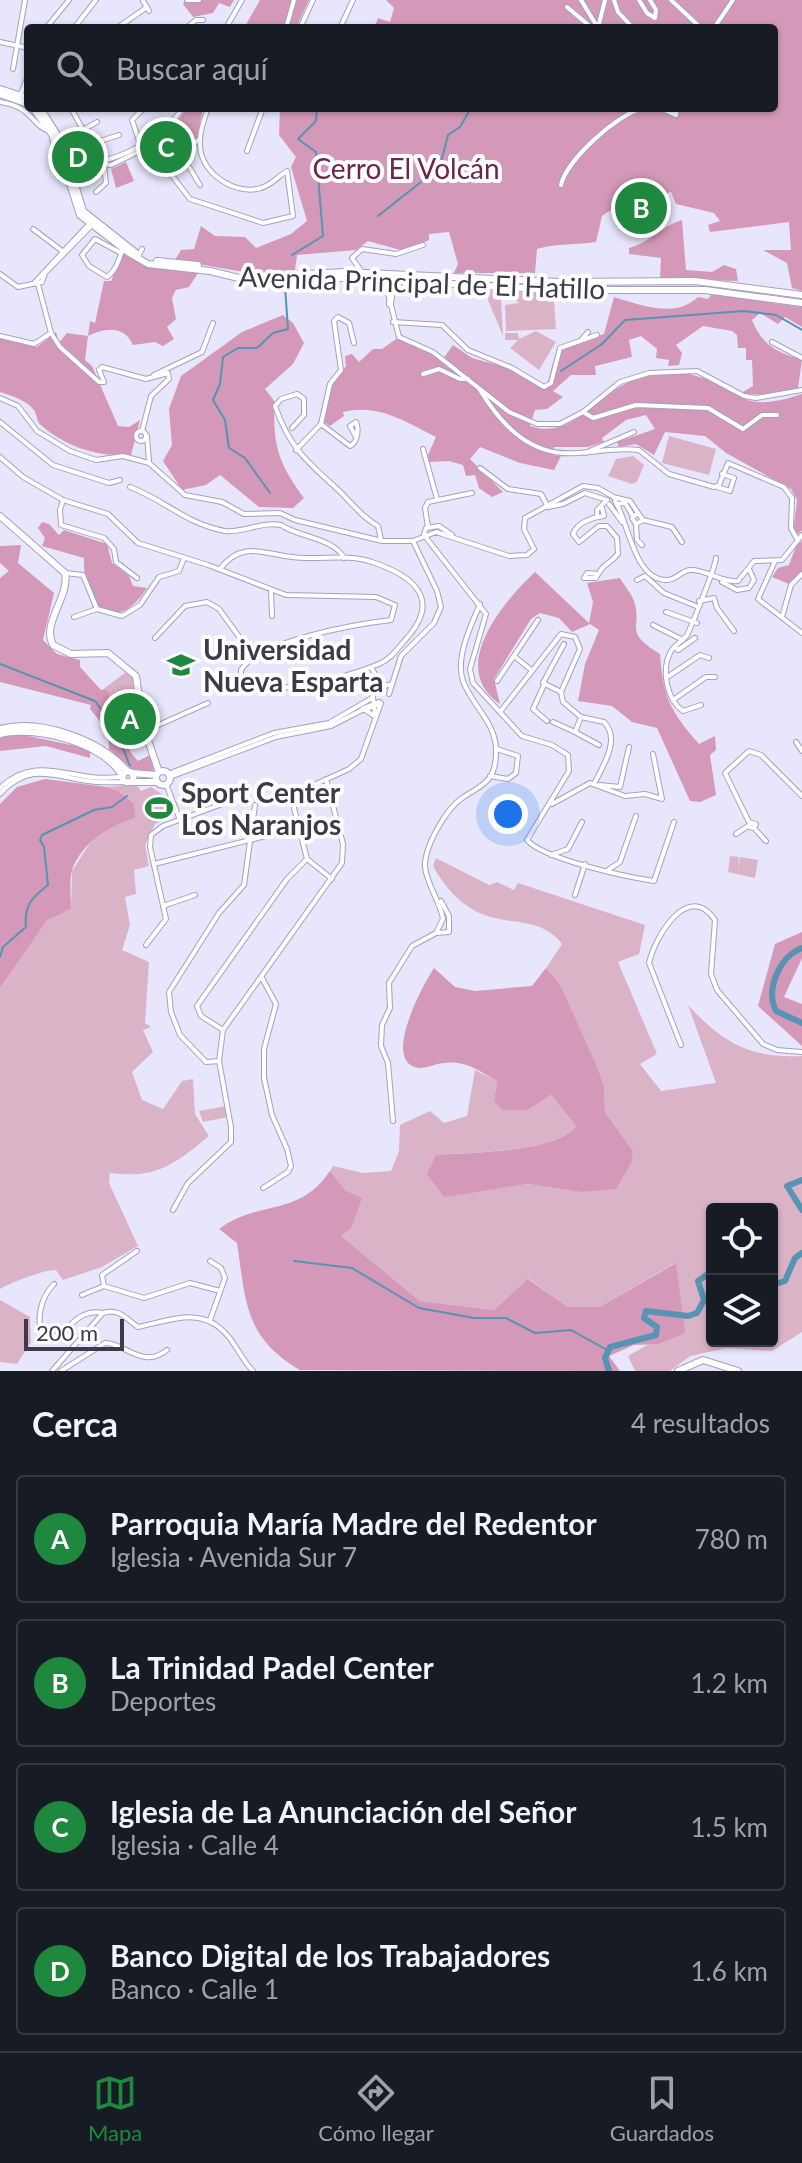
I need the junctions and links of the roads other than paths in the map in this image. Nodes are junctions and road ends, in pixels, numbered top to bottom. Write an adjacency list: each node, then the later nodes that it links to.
1 (25, 0): 35 (street)
2 (69, 0): 20 (street)
3 (96, 0): 21 (street)
4 (187, 0): 5 (street)
5 (199, 0)
6 (242, 0): 24 (street)
7 (294, 0): 25 (street)
8 (313, 0): 26 (street)
9 (353, 0): 27 (street)
10 (581, 0): 29 (street)
11 (605, 0): 30 (street)
12 (614, 0): 31 (street)
13 (639, 0): 14 (street)
14 (650, 0)
15 (671, 0): 32 (street)
16 (733, 0): 33 (street)
17 (143, 1): 22 (street)
18 (567, 7): 28 (street)
19 (203, 20): 23 (street)
20 (49, 24)
21 (77, 24)
22 (124, 24)
23 (191, 24)
24 (228, 24)
25 (287, 24)
26 (302, 24)
27 (342, 24)
28 (587, 24)
29 (596, 24)
30 (599, 24)
31 (629, 24)
32 (699, 24)
33 (717, 24)
34 (0, 42): 35 (street)
35 (17, 44): 36 (street); 37 (street)
36 (24, 47)
37 (13, 69)
38 (24, 86): 40 (street)
39 (0, 92): 40 (main road)
40 (20, 96): 41 (main road)
41 (24, 98)
42 (0, 102): 43 (street)
43 (24, 109)
44 (27, 112): 55 (street)
45 (36, 112): 55 (main road, Avenida Principal de El Hatillo)
46 (43, 112): 64 (main road, Avenida Principal de El Hatillo)
47 (75, 112): 54 (street)
48 (140, 112): 60 (street)
49 (179, 112): 57 (street)
50 (207, 112): 58 (street)
51 (262, 112): 61 (street)
52 (632, 112): 66 (street)
53 (97, 122): 54 (street)
54 (83, 130): 59 (street)
55 (52, 134): 64 (main road, Avenida Principal de El Hatillo)
56 (119, 135): 59 (street)
57 (152, 139): 58 (street); 60 (street)
58 (200, 139): 65 (street)
59 (88, 145): 62 (street)
60 (142, 146): 63 (street)
61 (247, 151)
62 (92, 165): 63 (street); 64 (street)
63 (102, 165): 67 (street)
64 (66, 169): 68 (main road, Avenida Principal de El Hatillo)
65 (200, 185)
66 (561, 185)
67 (96, 192)
68 (91, 224): 71 (street); 72 (main road, Avenida Principal de El Hatillo); 73 (street); 74 (main road, Avenida Principal de El Hatillo)
69 (33, 229): 71 (street)
70 (423, 245): 74 (street)
71 (61, 250): 73 (street)
72 (122, 251): 72 (street); 76 (main road, Avenida Principal de El Hatillo)
73 (44, 272): 78 (street)
74 (362, 273): 76 (main road, Avenida Principal de El Hatillo)
75 (0, 274): 78 (street)
76 (385, 278): 77 (main road, Avenida Principal de El Hatillo); 79 (main road, Avenida Principal de El Hatillo); 81 (street)
77 (401, 282): 80 (main road, Avenida Principal de El Hatillo); 81 (main road)
78 (37, 283): 85 (street)
79 (802, 295)
80 (802, 303)
81 (390, 304): 82 (street)
82 (393, 322): 88 (street); 94 (street)
83 (213, 323): 93 (street)
84 (588, 332): 88 (street)
85 (51, 333): 87 (street); 93 (street)
86 (597, 335): 88 (street)
87 (0, 336)
88 (580, 342)
89 (772, 342): 91 (street)
90 (354, 343): 101 (street)
91 (802, 358)
92 (423, 374): 94 (street)
93 (153, 376): 103 (street)
94 (468, 379): 95 (street)
95 (478, 388): 98 (street); 109 (street)
96 (802, 390): 98 (street)
97 (0, 398): 111 (street)
98 (583, 412): 99 (street)
99 (777, 415)
100 (0, 422): 114 (street)
101 (321, 424): 105 (street); 108 (street)
102 (292, 428): 108 (street)
103 (144, 432): 106 (street); 106 (street)
104 (634, 432): 109 (street)
105 (356, 437)
106 (150, 447): 111 (street)
107 (423, 449): 118 (street)
108 (296, 450): 132 (street)
109 (585, 453): 116 (street)
110 (0, 457): 119 (street)
111 (149, 463): 132 (street)
112 (480, 468): 121 (street)
113 (722, 474): 116 (street); 116 (street); 131 (street)
114 (120, 480)
115 (130, 487): 138 (street)
116 (717, 487)
117 (472, 493): 118 (street)
118 (437, 499): 126 (street)
119 (63, 500): 137 (street); 147 (street)
120 (612, 501): 121 (street); 122 (street); 144 (street); 146 (street)
121 (548, 507): 129 (street)
122 (635, 514): 124 (street); 125 (street)
123 (0, 516): 143 (main road)
124 (643, 520): 125 (street); 135 (street)
125 (636, 524): 136 (street)
126 (429, 527): 127 (street); 128 (street); 129 (street)
127 (436, 532): 128 (street); 129 (street); 134 (street)
128 (424, 535): 133 (street); 134 (street)
129 (453, 535)
130 (802, 535): 131 (street)
131 (797, 539): 140 (street)
132 (382, 541): 133 (street)
133 (413, 541): 175 (street)
134 (432, 541): 150 (street)
135 (682, 542)
136 (642, 545)
137 (184, 558): 141 (street); 152 (street)
138 (344, 558): 141 (street); 170 (street)
139 (716, 558): 146 (street)
140 (775, 561): 142 (street); 156 (street)
141 (220, 569): 149 (street)
142 (749, 569): 146 (street); 146 (street)
143 (65, 573): 152 (street); 190 (main road)
144 (598, 574)
145 (802, 574): 156 (street)
146 (712, 576): 151 (street)
147 (137, 578)
148 (637, 580): 151 (street)
149 (272, 589): 154 (street); 167 (street)
150 (480, 604): 187 (street); 196 (street)
151 (698, 604): 158 (street); 160 (street)
152 (97, 609): 155 (street)
153 (666, 612): 158 (street)
154 (272, 616)
155 (74, 617)
156 (781, 618): 161 (street)
157 (538, 620): 168 (street)
158 (694, 623): 164 (street)
159 (653, 625): 164 (street)
160 (734, 631)
161 (802, 633)
162 (155, 638): 167 (street)
163 (695, 638): 166 (street)
164 (683, 640): 166 (street)
165 (564, 644): 177 (street)
166 (675, 647): 174 (street)
167 (253, 656): 170 (street)
168 (514, 656): 171 (street); 176 (street)
169 (709, 658): 174 (street)
170 (371, 667): 172 (street)
171 (530, 669): 180 (street); 187 (street)
172 (375, 677): 178 (street); 179 (street)
173 (715, 677): 182 (street)
174 (666, 678): 182 (street)
175 (396, 680): 178 (street); 181 (street)
176 (497, 681)
177 (544, 685): 180 (street); 192 (street)
178 (382, 686): 179 (street); 181 (street)
179 (374, 688): 183 (street)
180 (561, 692): 189 (street)
181 (389, 694): 183 (street)
182 (673, 700): 185 (street)
183 (376, 702): 186 (main road); 188 (street); 202 (street)
184 (208, 703): 190 (street)
185 (701, 705)
186 (364, 709): 188 (street); 202 (street)
187 (500, 712): 209 (street)
188 (374, 716): 203 (street)
189 (581, 717): 192 (street); 204 (street)
190 (145, 731): 199 (main road)
191 (0, 732): 201 (main road)
192 (575, 732): 194 (street)
193 (796, 742): 197 (street)
194 (599, 745)
195 (629, 747): 204 (street)
196 (496, 749): 200 (street); 200 (street)
197 (802, 751)
198 (653, 754): 204 (street)
199 (158, 776): 201 (main road); 202 (main road); 202 (main road)
200 (490, 776): 235 (street)
201 (127, 777): 205 (street); 206 (street)
202 (168, 779): 212 (street)
203 (326, 779): 216 (street); 225 (street)
204 (595, 785): 209 (street)
205 (0, 788)
206 (0, 794)
207 (802, 796): 215 (street)
208 (222, 804): 212 (street)
209 (552, 804): 220 (street)
210 (255, 805): 218 (street)
211 (636, 816): 224 (street)
212 (180, 820): 222 (street)
213 (582, 822): 220 (street)
214 (674, 822): 224 (street)
215 (750, 825): 217 (street); 219 (street)
216 (298, 828): 218 (street); 221 (street)
217 (736, 834)
218 (250, 841): 222 (street); 234 (street)
219 (766, 841)
220 (551, 855): 223 (street)
221 (307, 859): 225 (street); 231 (street)
222 (154, 864): 228 (street)
223 (585, 864): 224 (street); 227 (street)
224 (608, 870)
225 (332, 879): 230 (street)
226 (195, 895): 228 (street)
227 (575, 895)
228 (163, 906): 229 (street)
229 (146, 945)
230 (262, 978): 231 (street); 236 (street)
231 (223, 1030): 234 (street)
232 (681, 1045): 233 (street)
233 (802, 1052)
234 (219, 1061): 237 (street)
235 (393, 1121)
236 (263, 1188)
237 (173, 1210)
238 (137, 1251): 241 (street)
239 (210, 1261): 242 (street)
240 (54, 1284): 244 (street)
241 (104, 1286): 242 (street); 243 (street)
242 (220, 1291): 245 (street)
243 (82, 1295)
244 (103, 1313): 245 (street); 247 (street)
245 (209, 1321): 249 (street)
246 (167, 1350): 248 (street)
247 (52, 1371)
248 (61, 1371)
249 (253, 1371)
250 (678, 1371): 251 (main road)
251 (738, 1371)

